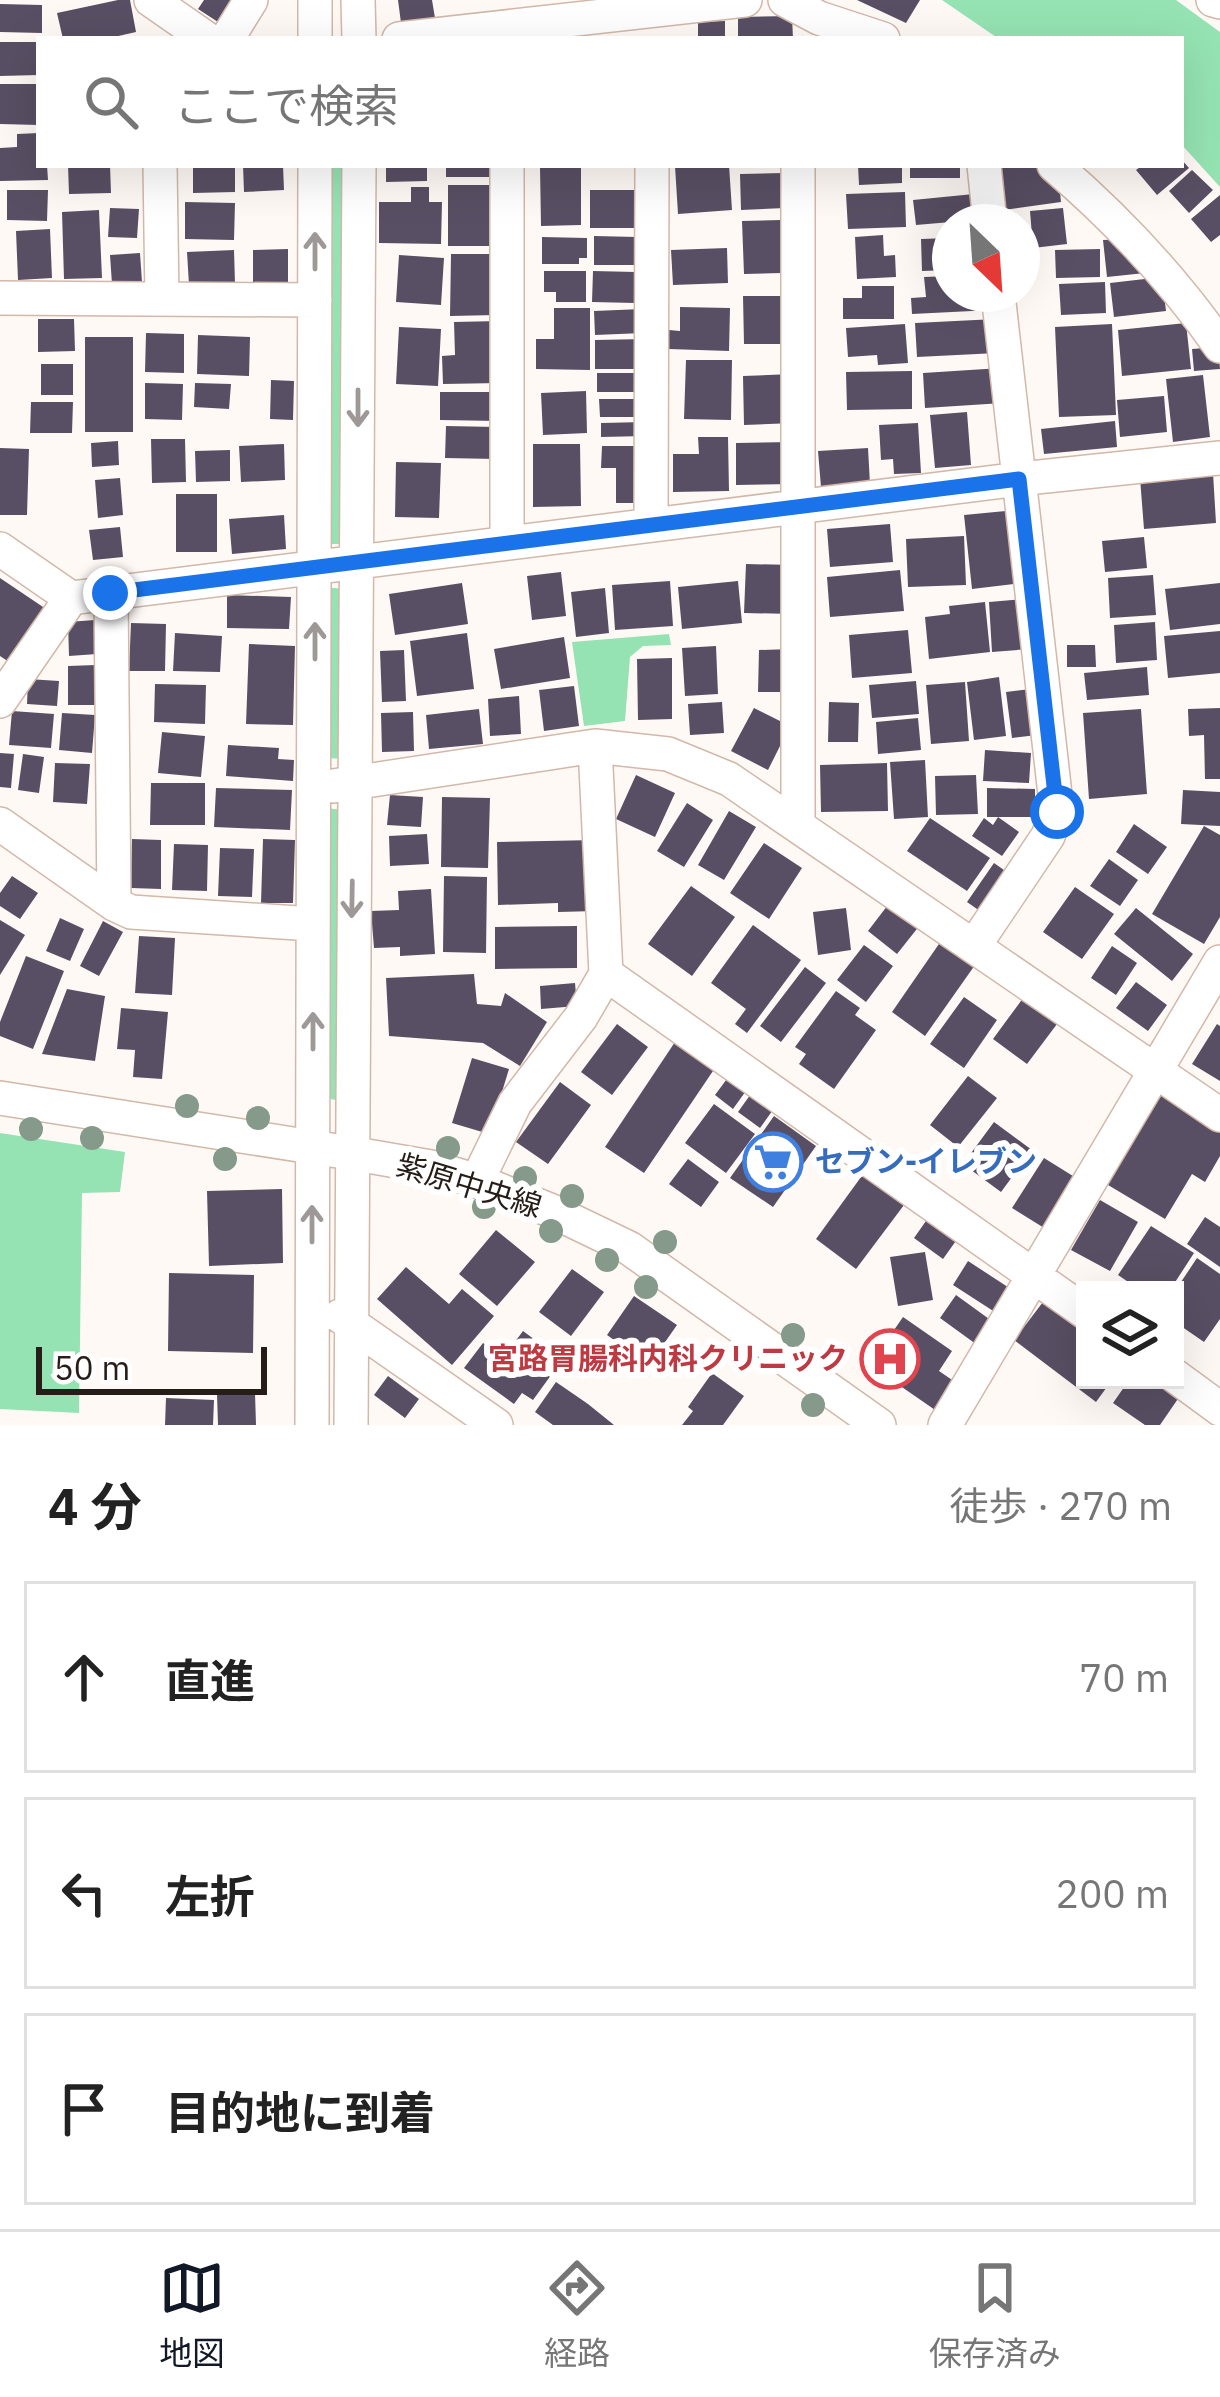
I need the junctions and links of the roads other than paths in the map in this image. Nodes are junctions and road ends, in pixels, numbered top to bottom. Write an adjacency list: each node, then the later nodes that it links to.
1 (251, 0): 10 (street)
2 (315, 0): 11 (street)
3 (358, 0): 12 (street)
4 (746, 0): 7 (street)
5 (156, 15): 9 (street)
6 (794, 16): 14 (street)
7 (653, 24): 8 (street)
8 (508, 33): 13 (street)
9 (201, 36)
10 (229, 36)
11 (315, 36)
12 (359, 36)
13 (454, 36)
14 (871, 36)
15 (160, 168): 25 (street)
16 (315, 168): 26 (street, one-way to 16)
17 (359, 168): 35 (street, one-way to 35)
18 (508, 168): 33 (street)
19 (652, 168): 32 (street)
20 (798, 168): 31 (street)
21 (984, 168): 23 (street)
22 (1057, 168): 28 (street)
23 (988, 204)
24 (0, 298): 25 (street)
25 (161, 299): 26 (street)
26 (316, 300): 36 (street)
27 (1000, 312): 30 (street)
28 (1220, 346)
29 (1220, 458): 30 (street)
30 (1019, 479): 31 (street); 47 (street)
31 (796, 507): 32 (street); 44 (street)
32 (651, 525): 33 (street)
33 (507, 543): 35 (street)
34 (0, 549): 38 (street)
35 (357, 563): 36 (street); 41 (street)
36 (315, 568): 37 (street); 42 (street, one-way to 36)
37 (110, 593): 38 (street); 45 (street)
38 (71, 598): 39 (street)
39 (0, 701)
40 (596, 746): 41 (street); 44 (street); 49 (street)
41 (353, 782): 42 (street); 54 (street, one-way to 54)
42 (314, 789): 46 (street)
43 (0, 824): 45 (street)
44 (798, 826): 47 (street)
45 (114, 904): 46 (street)
46 (313, 924): 53 (street, one-way to 46)
47 (974, 946): 50 (street)
48 (1220, 962): 50 (street)
49 (606, 974): 55 (street); 56 (street)
50 (1156, 1071): 52 (street); 56 (street)
51 (0, 1098): 53 (street, 紫原中央線)
52 (1220, 1115)
53 (312, 1148): 54 (street, 紫原中央線); 57 (street, one-way to 53)
54 (350, 1153): 55 (street, 紫原中央線); 59 (street)
55 (477, 1181): 65 (street, 紫原中央線)
56 (1034, 1275): 58 (street); 66 (street)
57 (312, 1304): 59 (street); 62 (street)
58 (1076, 1305)
59 (353, 1322): 63 (street); 64 (street)
60 (1184, 1383): 61 (street)
61 (1220, 1409)
62 (312, 1425)
63 (351, 1425)
64 (496, 1425)
65 (879, 1425)
66 (945, 1425)

